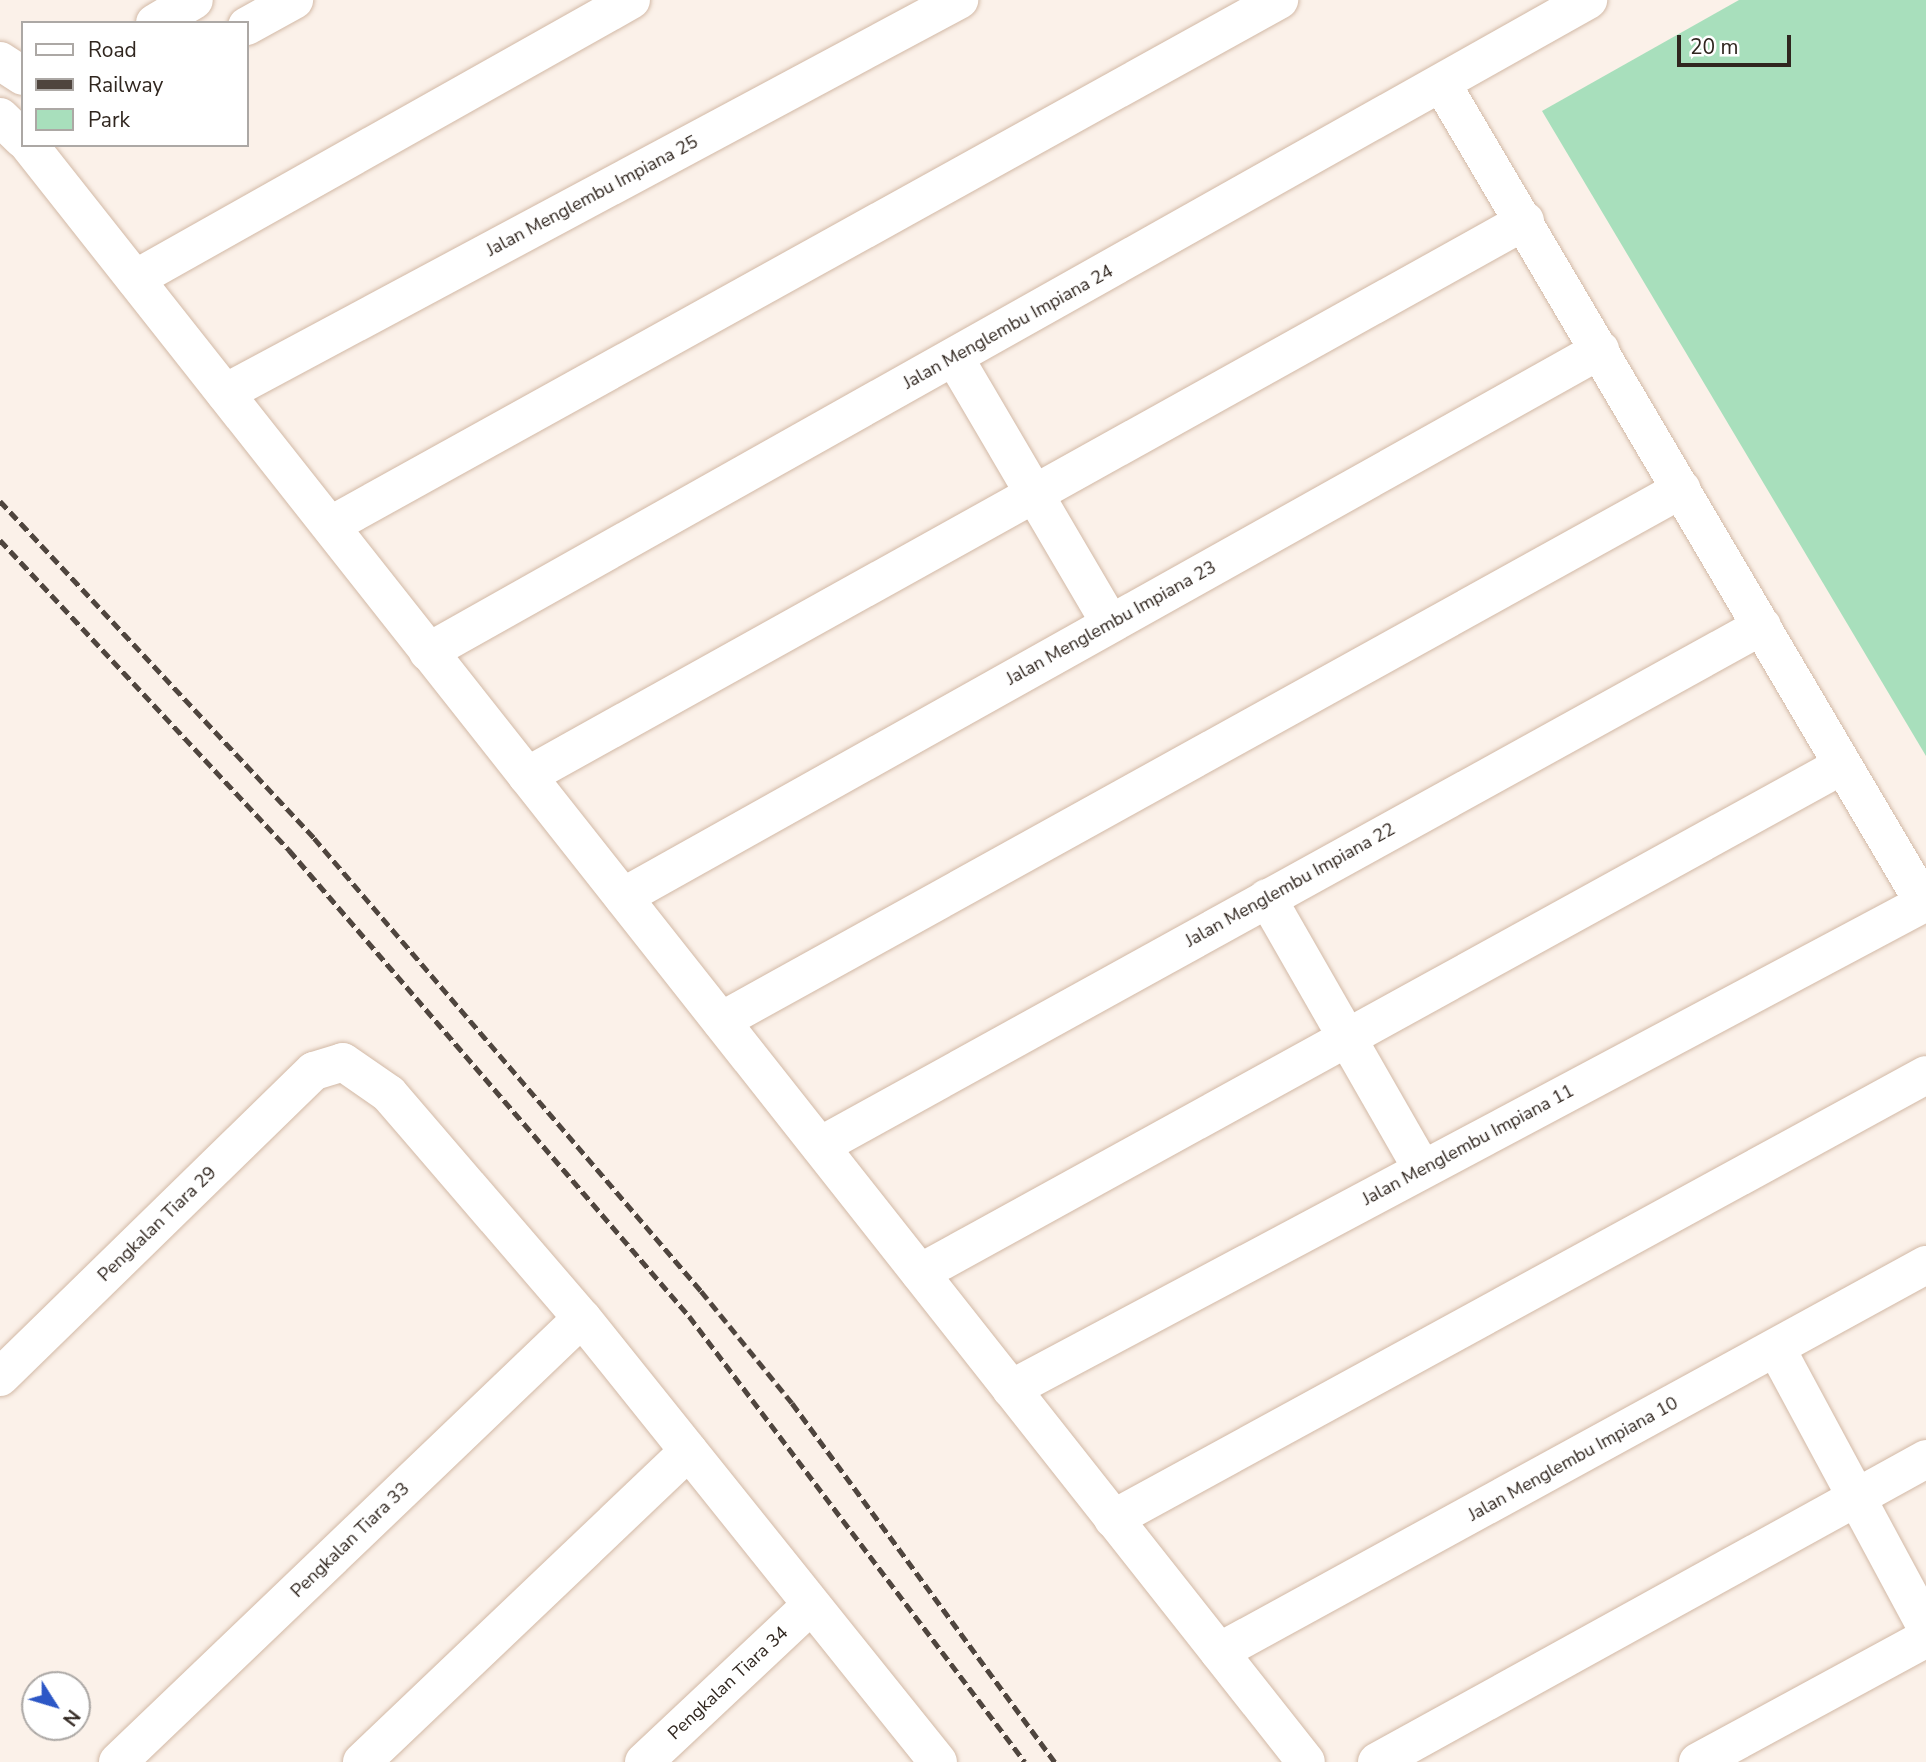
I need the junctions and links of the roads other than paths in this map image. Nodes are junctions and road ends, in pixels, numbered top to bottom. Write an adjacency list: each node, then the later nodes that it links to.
1 (194, 0): 7 (street)
2 (294, 0): 8 (street)
3 (631, 0): 16 (street)
4 (959, 0): 19 (street, Jalan Menglembu Impiana 25)
5 (1279, 0): 22 (street)
6 (1588, 0): 11 (street, Jalan Menglembu Impiana 24)
7 (158, 21)
8 (248, 25)
9 (0, 61): 10 (street)
10 (21, 75)
11 (1443, 86): 15 (street); 18 (street, Jalan Menglembu Impiana 24)
12 (0, 117): 13 (street)
13 (21, 136)
14 (32, 147): 16 (street)
15 (1525, 221): 17 (street); 21 (street)
16 (135, 279): 19 (street)
17 (1600, 350): 20 (street); 23 (street, Jalan Menglembu Impiana 23)
18 (954, 357): 21 (street); 25 (street, Jalan Menglembu Impiana 24)
19 (225, 393): 22 (street)
20 (1682, 489): 24 (street); 31 (street)
21 (1036, 493): 23 (street); 27 (street)
22 (331, 525): 25 (street)
23 (1110, 623): 28 (street, Jalan Menglembu Impiana 23)
24 (1762, 626): 26 (street); 29 (street, Jalan Menglembu Impiana 22)
25 (428, 652): 27 (street)
26 (1841, 766): 30 (street); 32 (street)
27 (527, 776): 28 (street)
28 (623, 897): 31 (street)
29 (1267, 898): 32 (street); 34 (street, Jalan Menglembu Impiana 22)
30 (1925, 902): 35 (street, Jalan Menglembu Impiana 11)
31 (721, 1021): 34 (street)
32 (1347, 1038): 35 (street); 37 (street)
33 (1926, 1075): 45 (street)
34 (820, 1146): 37 (street)
35 (1422, 1169): 41 (street, Jalan Menglembu Impiana 11)
36 (1926, 1265): 39 (street, Jalan Menglembu Impiana 10)
37 (920, 1273): 41 (street)
38 (582, 1318): 40 (street, Pengkalan Tiara 29); 42 (street); 50 (street, Pengkalan Tiara 33)
39 (1776, 1348): 44 (street); 49 (street, Jalan Menglembu Impiana 10)
40 (0, 1377)
41 (1011, 1389): 45 (street)
42 (689, 1451): 46 (street); 51 (street)
43 (1926, 1459): 44 (street)
44 (1856, 1497): 47 (street); 55 (street)
45 (1113, 1519): 49 (street)
46 (811, 1605): 52 (street, Pengkalan Tiara 34); 53 (street)
47 (1926, 1626)
48 (1926, 1638): 56 (street)
49 (1219, 1652): 54 (street)
50 (118, 1762)
51 (362, 1762)
52 (644, 1762)
53 (938, 1762)
54 (1306, 1762)
55 (1377, 1762)
56 (1698, 1762)

